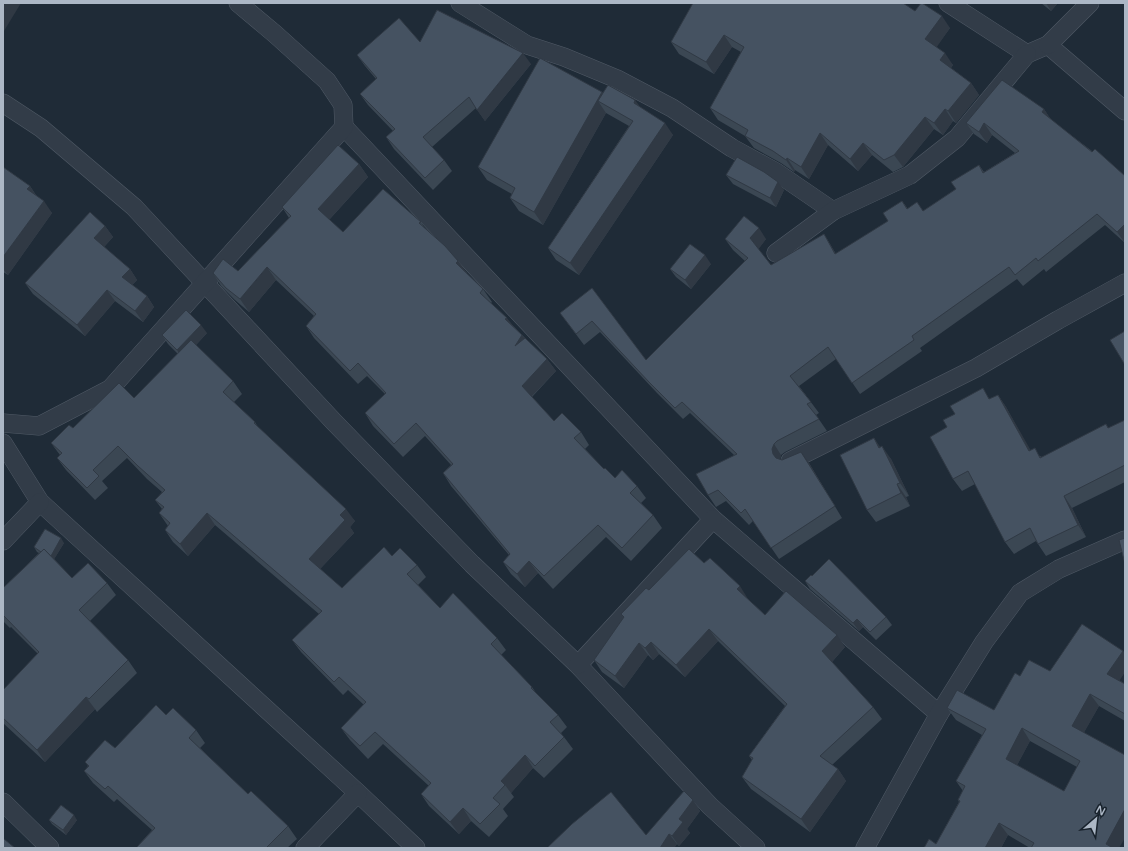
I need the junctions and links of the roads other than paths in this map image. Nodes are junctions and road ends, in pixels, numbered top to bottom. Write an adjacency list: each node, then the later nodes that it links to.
1 (238, 3): 9 (street)
2 (460, 3): 10 (street)
3 (948, 3): 6 (street)
4 (1090, 3): 5 (street)
5 (1048, 45): 6 (street); 8 (street)
6 (1027, 54): 10 (street)
7 (3, 103): 13 (street)
8 (1125, 111)
9 (344, 127): 13 (street); 18 (street)
10 (833, 211): 11 (street)
11 (776, 253)
12 (1125, 283): 16 (street)
13 (205, 284): 14 (street); 21 (street)
14 (3, 423)
15 (3, 443): 17 (street)
16 (790, 461)
17 (40, 502): 20 (street); 23 (street)
18 (714, 519): 21 (street); 22 (street)
19 (1125, 540): 22 (street)
20 (3, 541)
21 (578, 665): 28 (street)
22 (939, 714): 29 (street)
23 (358, 792): 26 (street); 27 (street)
24 (3, 802): 25 (street)
25 (50, 848)
26 (305, 848)
27 (416, 848)
28 (756, 848)
29 (865, 848)

